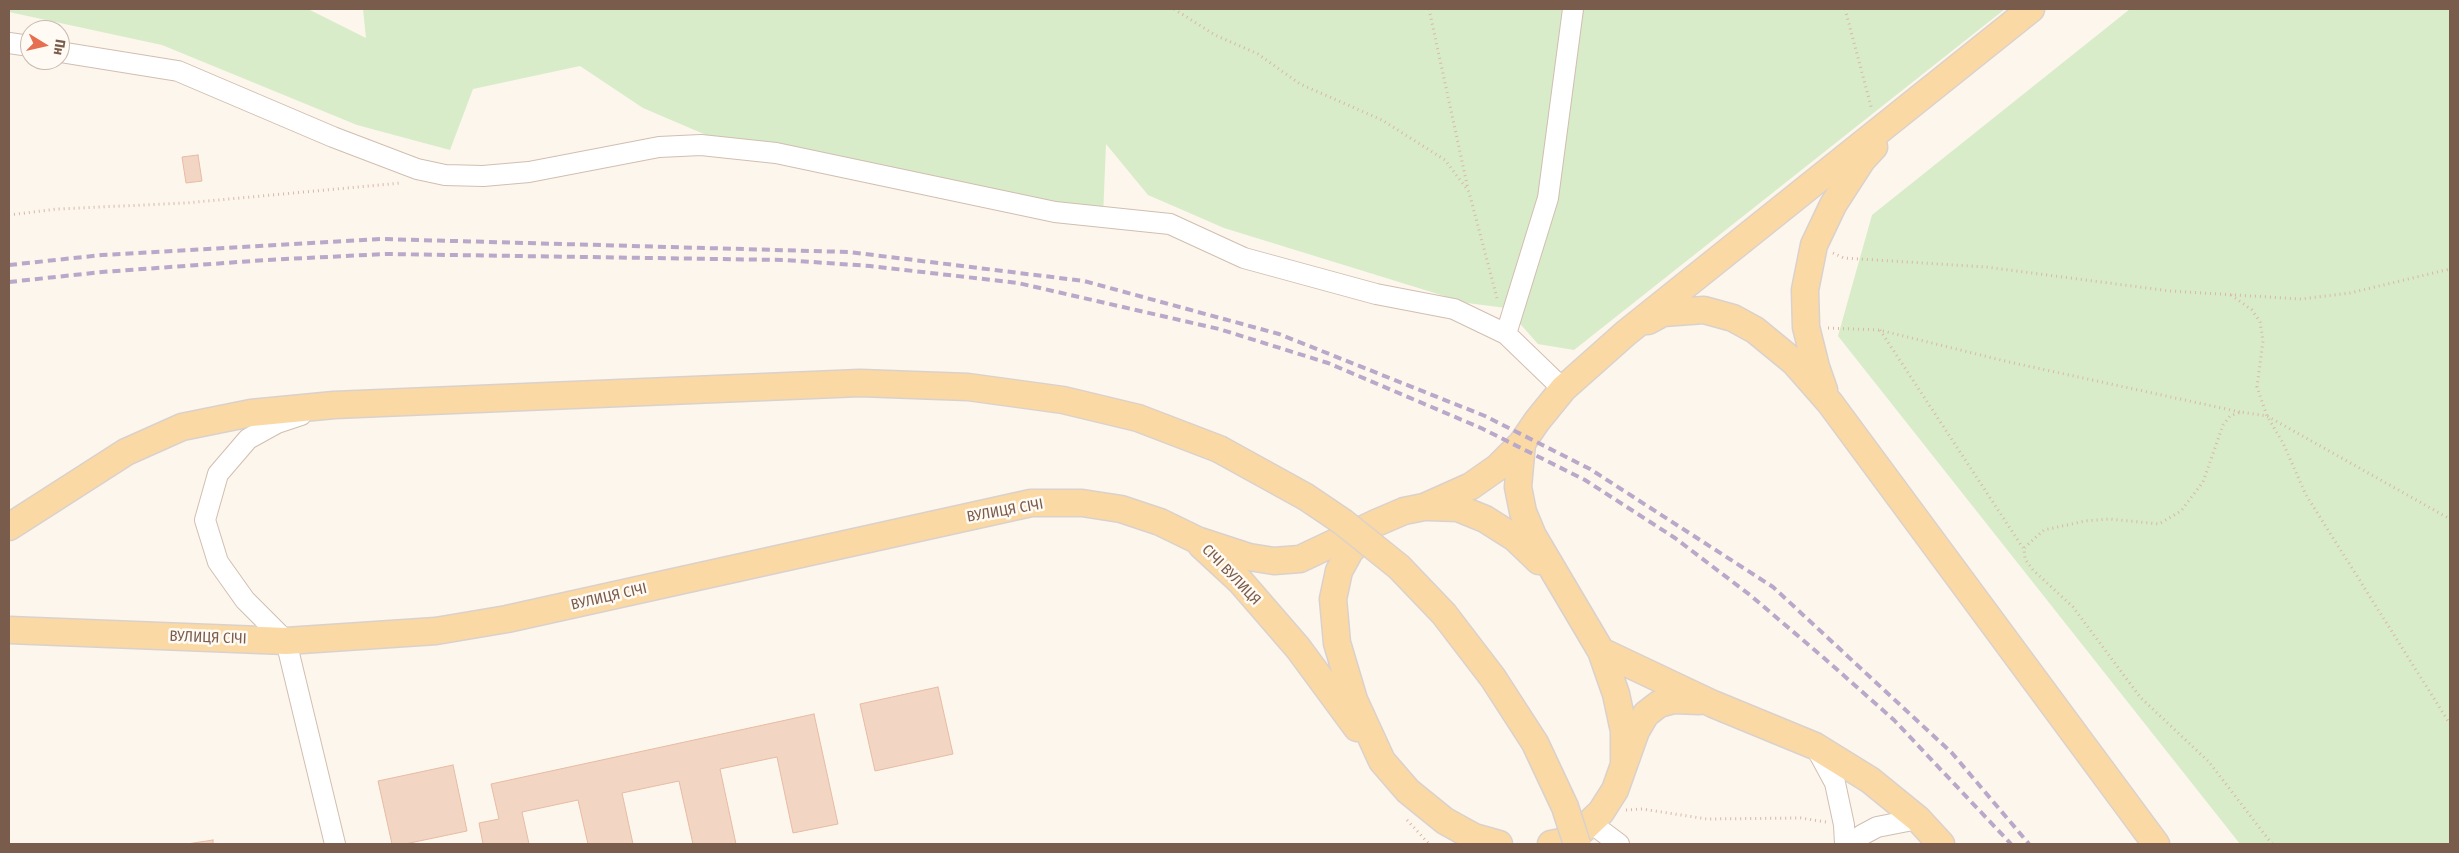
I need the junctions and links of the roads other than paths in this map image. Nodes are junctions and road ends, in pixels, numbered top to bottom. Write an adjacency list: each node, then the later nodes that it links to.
1 (1573, 9): 6 (street)
2 (2031, 9): 4 (main road)
3 (70, 54): 6 (street)
4 (1912, 106): 5 (main road); 8 (main road)
5 (1626, 333): 7 (main road); 8 (main road)
6 (1506, 334): 7 (street)
7 (1563, 390): 10 (main road)
8 (1830, 403): 32 (main road)
9 (334, 405): 13 (main road); 17 (street); 24 (main road, bridge)
10 (1522, 443): 11 (main road); 15 (main road)
11 (1424, 507): 12 (main road, СІЧІ ВУЛИЦЯ); 15 (main road)
12 (1376, 523): 14 (main road, СІЧІ ВУЛИЦЯ); 21 (main road)
13 (9, 527)
14 (1197, 540): 17 (main road, ВУЛИЦЯ СІЧІ); 21 (main road, СІЧІ ВУЛИЦЯ)
15 (1554, 575): 18 (main road)
16 (9, 630): 17 (main road, ВУЛИЦЯ СІЧІ)
17 (286, 641): 26 (street)
18 (1601, 651): 19 (main road); 22 (main road)
19 (1713, 704): 20 (main road); 22 (main road)
20 (1816, 746): 23 (main road); 25 (street)
21 (1382, 760): 27 (main road)
22 (1624, 762): 24 (main road)
23 (1918, 819): 30 (street); 31 (main road)
24 (1590, 826): 28 (main road); 29 (street)
25 (1844, 835)
26 (335, 844)
27 (1499, 844)
28 (1551, 844)
29 (1619, 844)
30 (1854, 844)
31 (1941, 844)
32 (2156, 844)

